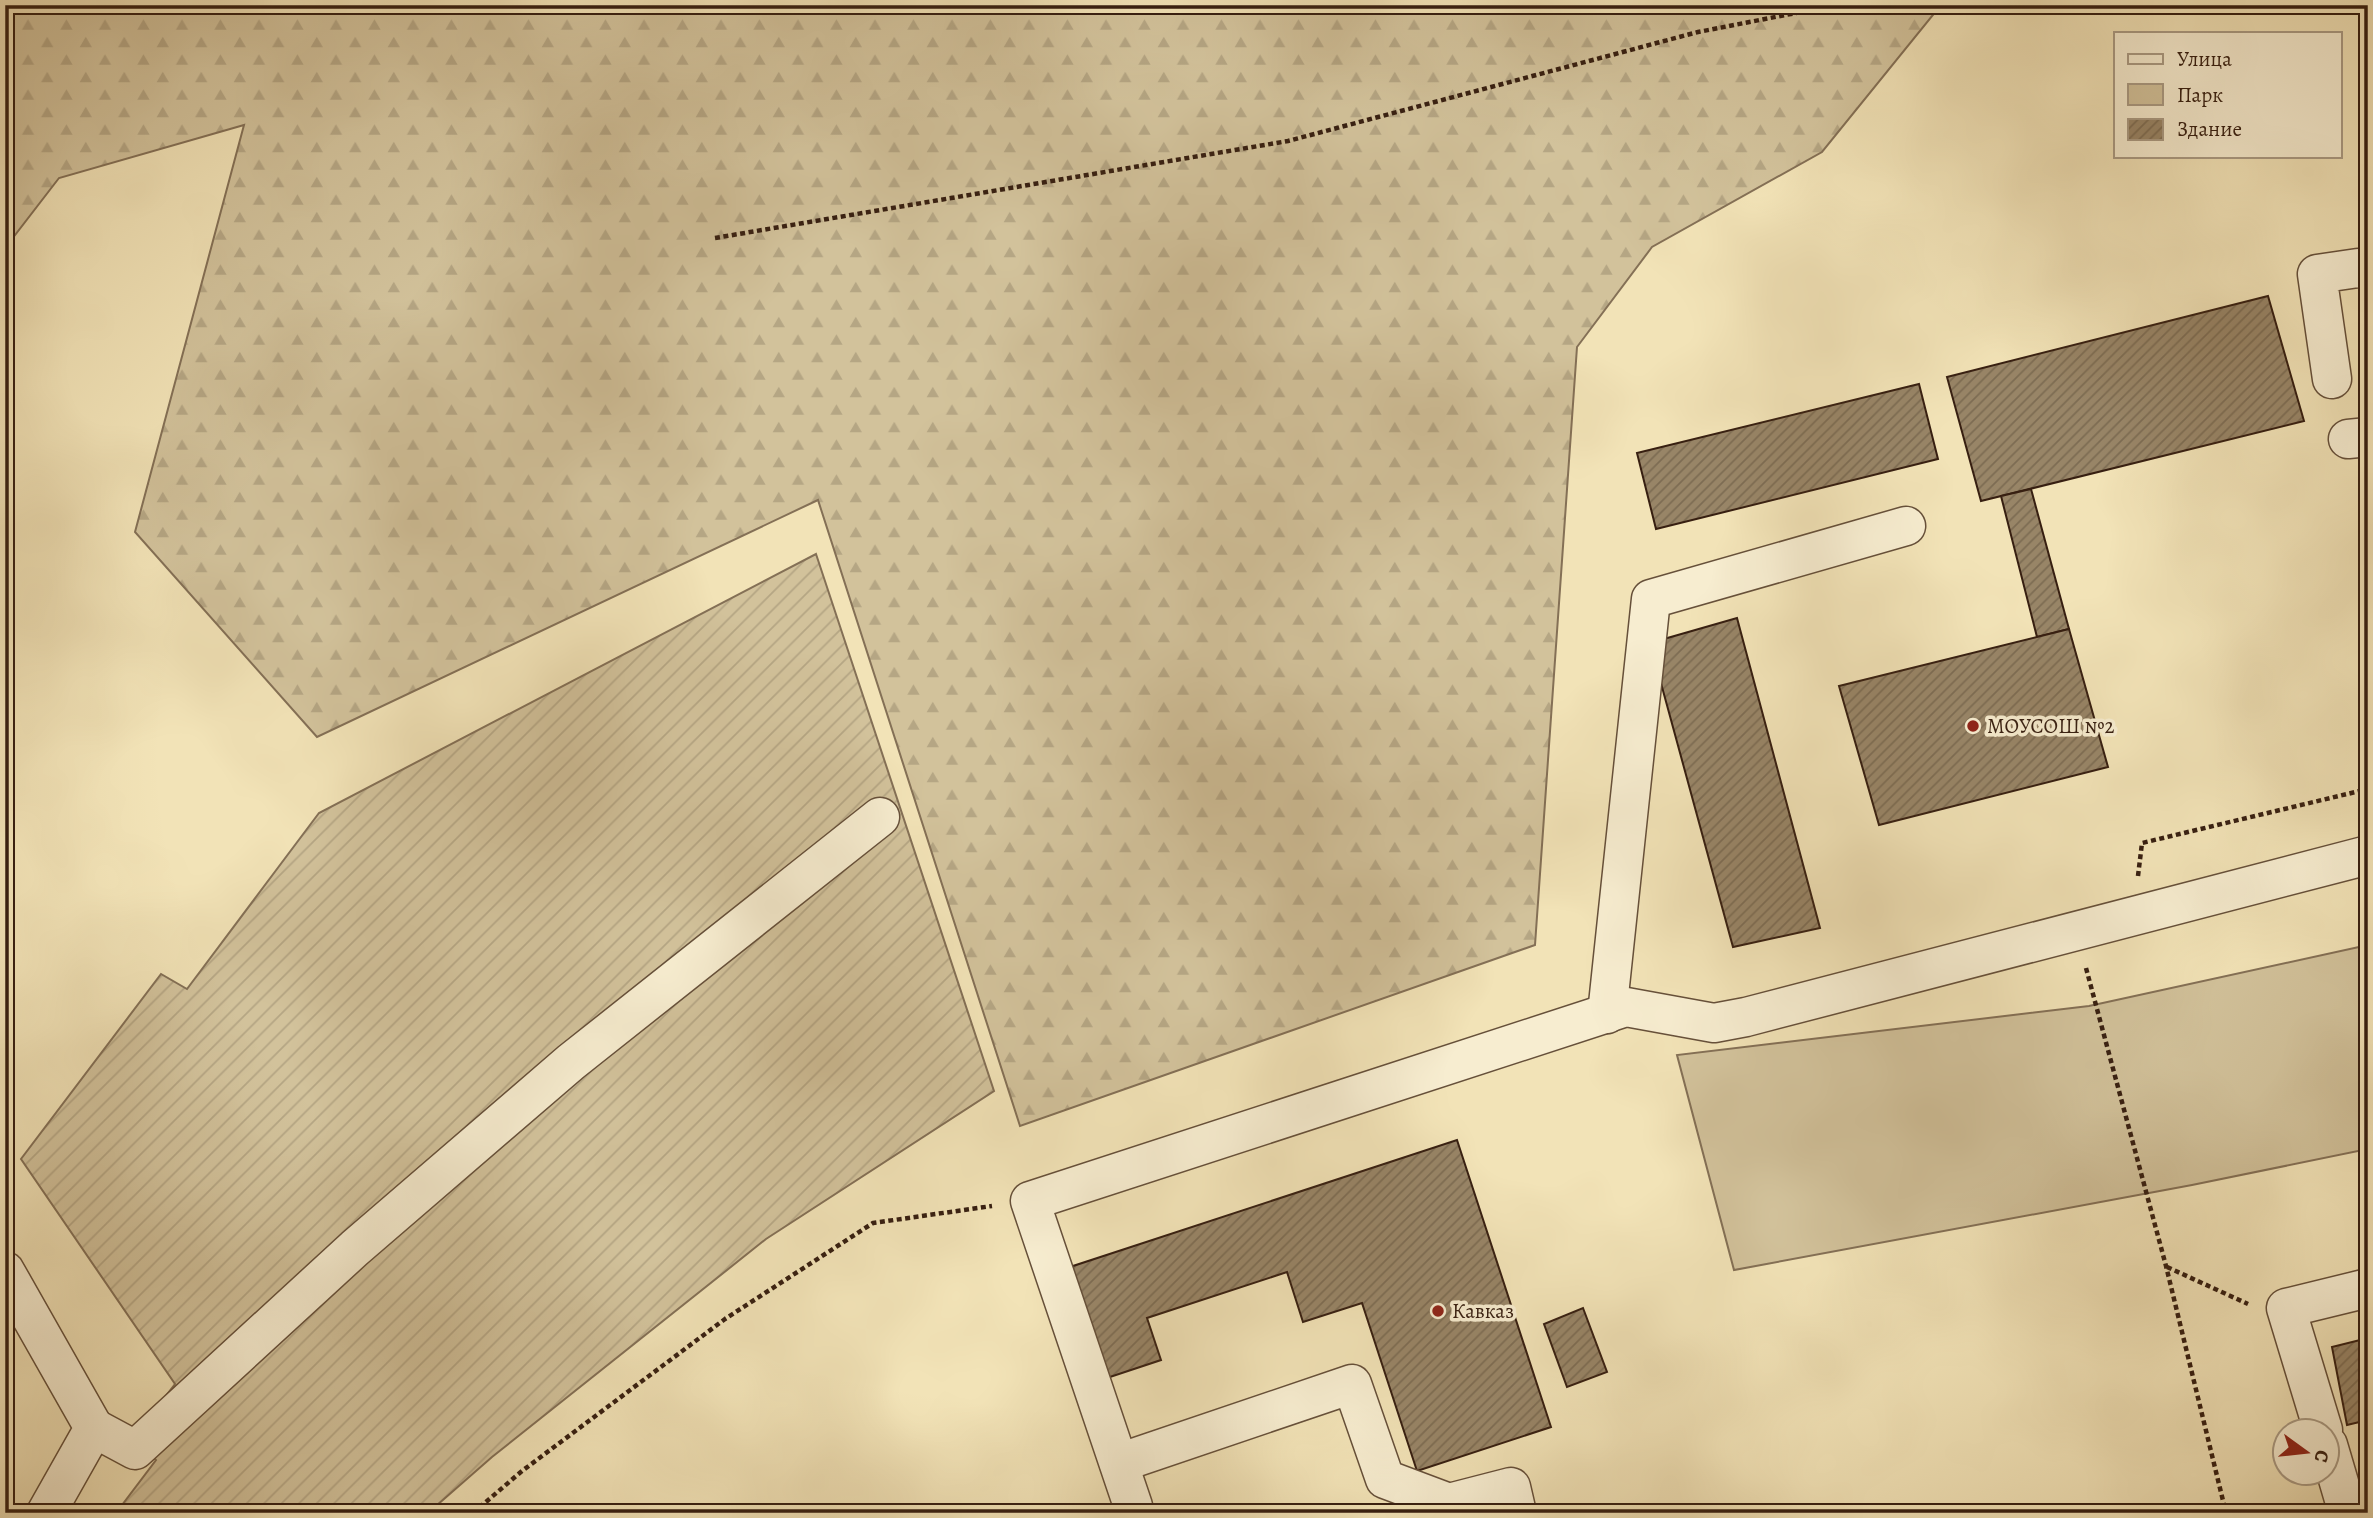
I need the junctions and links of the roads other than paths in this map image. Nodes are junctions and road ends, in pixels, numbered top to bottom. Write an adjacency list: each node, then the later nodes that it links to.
1 (2368, 270): 2 (lane)
2 (2332, 379)
3 (1906, 526): 6 (lane)
4 (880, 817): 10 (lane)
5 (2368, 855): 6 (lane)
6 (1607, 1014): 11 (lane)
7 (5, 1271): 10 (lane)
8 (2368, 1288): 9 (lane)
9 (2319, 1416)
10 (94, 1428): 13 (lane)
11 (1119, 1463): 14 (lane); 15 (lane)
12 (2340, 1486): 16 (lane)
13 (46, 1513)
14 (1132, 1513)
15 (1517, 1513)
16 (2348, 1513)

